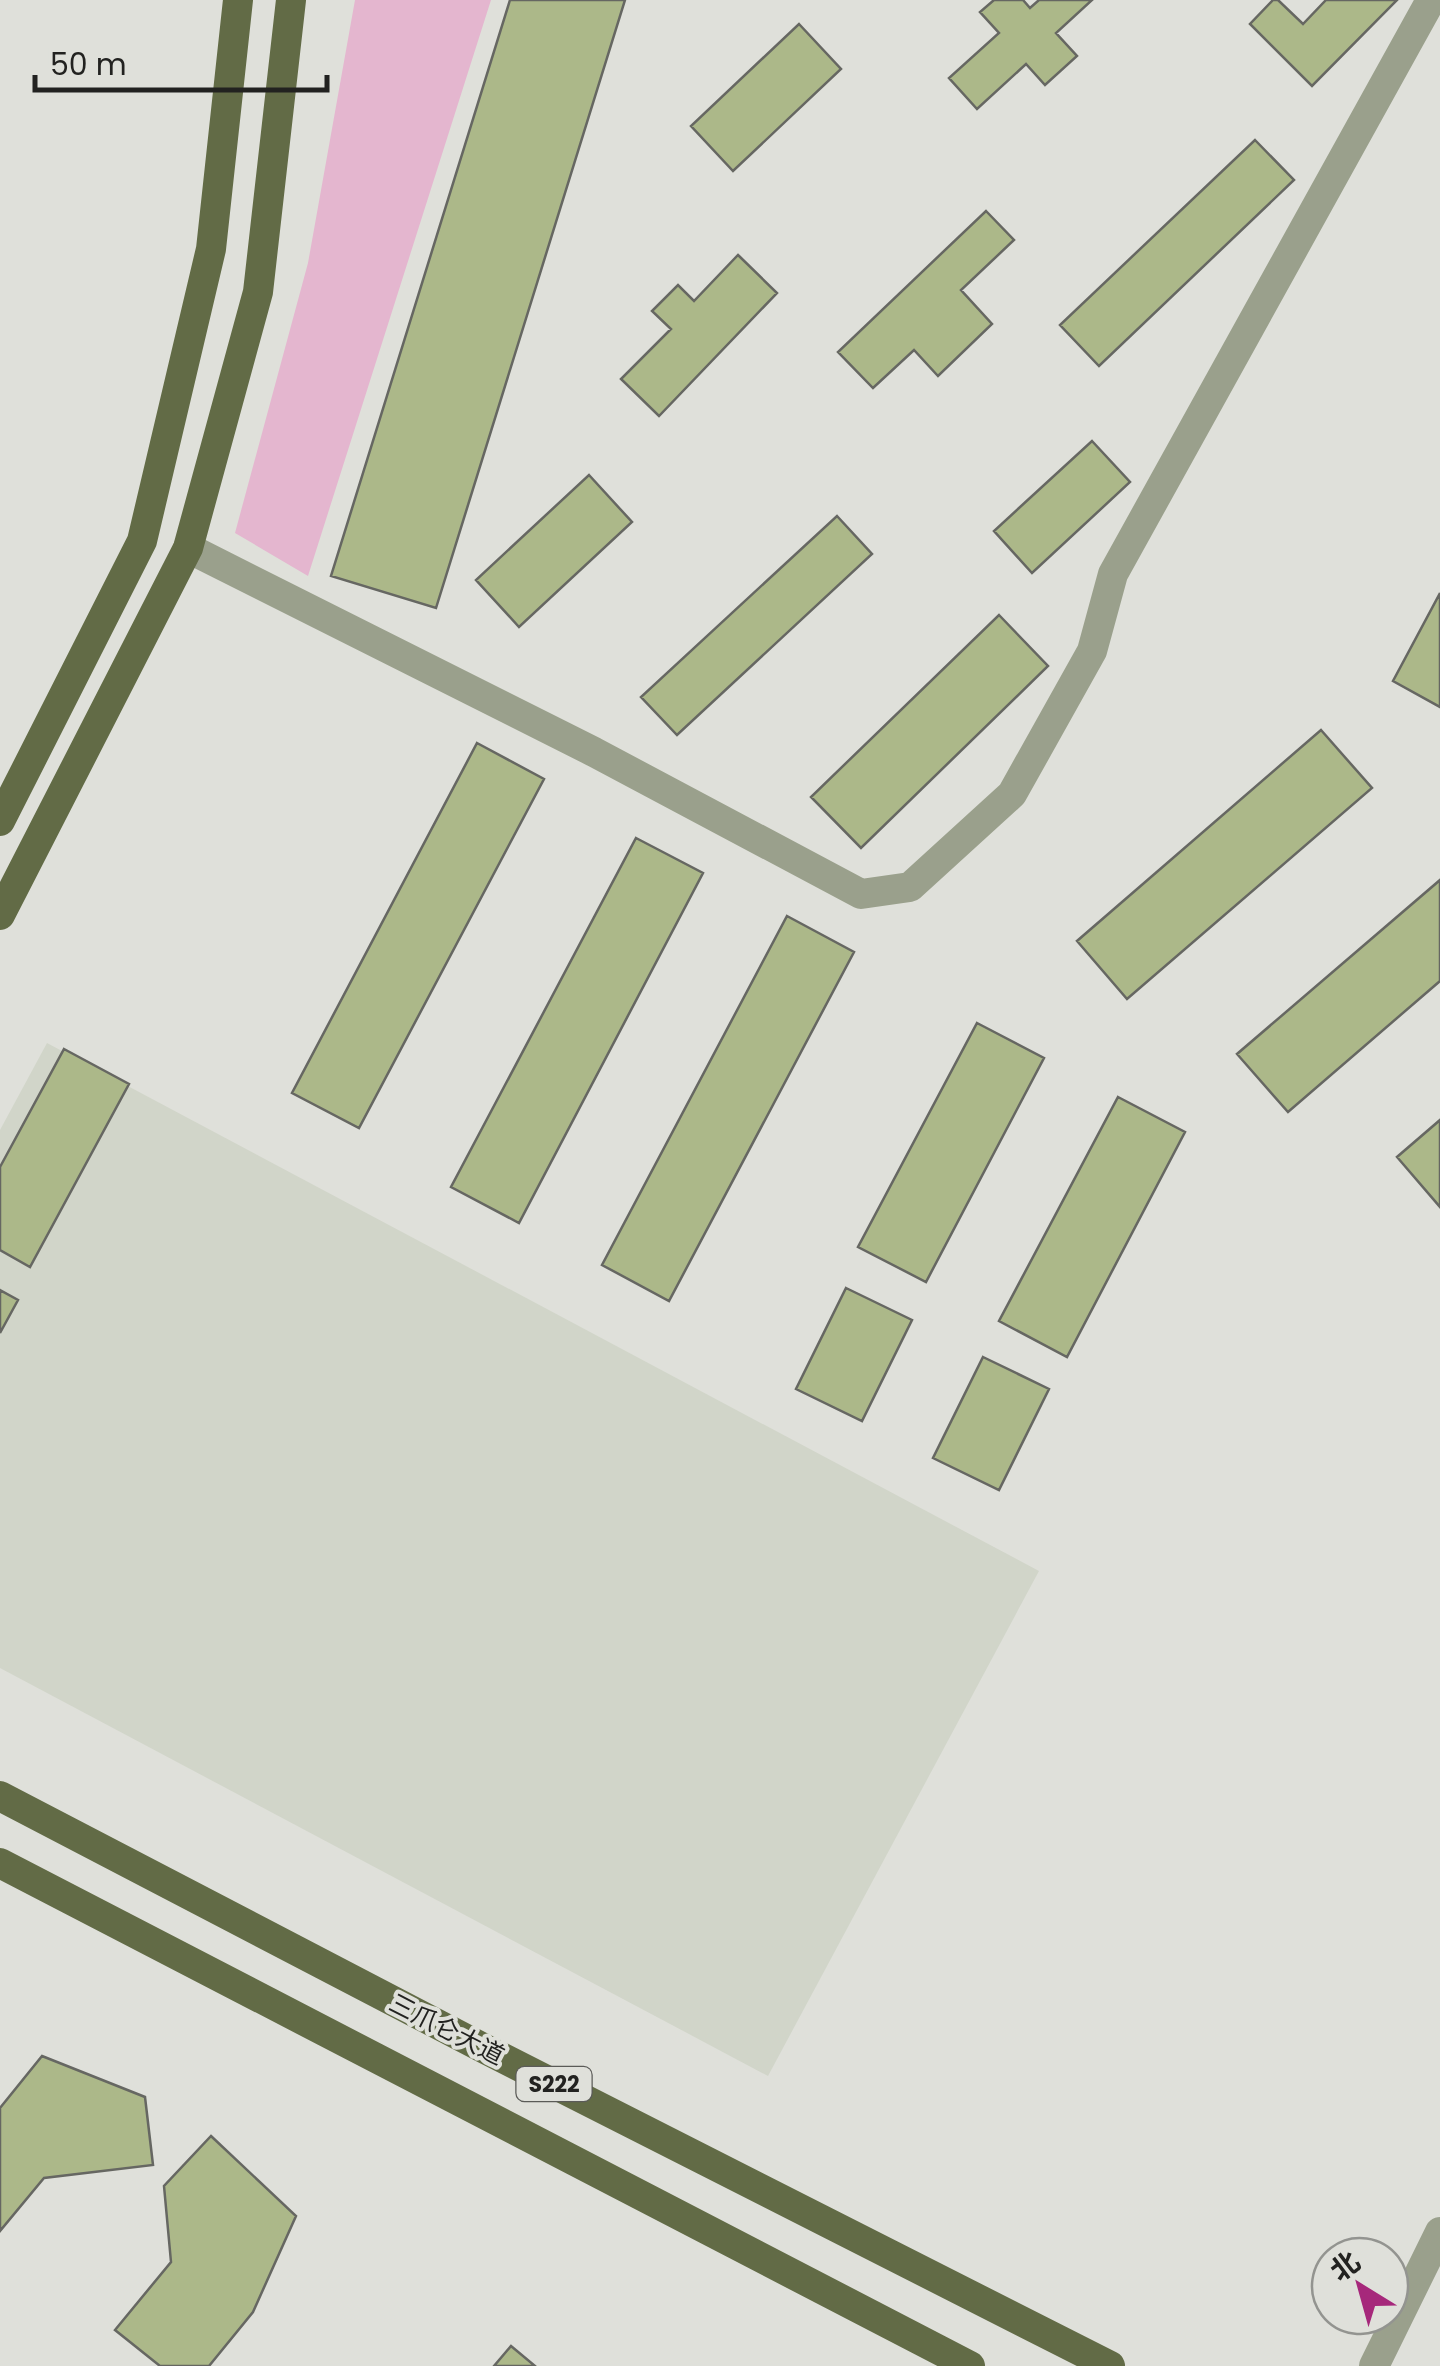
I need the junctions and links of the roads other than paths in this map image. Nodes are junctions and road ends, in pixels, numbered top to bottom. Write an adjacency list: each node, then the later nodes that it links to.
1 (238, 0): 5 (main road)
2 (291, 0): 4 (main road)
3 (1431, 0): 4 (street)
4 (188, 548): 6 (main road)
5 (0, 821)
6 (0, 914)
7 (0, 1796): 11 (main road, 三爪仑大道 / S222)
8 (0, 1863): 10 (main road, S222)
9 (1440, 2232): 12 (street)
10 (970, 2366)
11 (1110, 2366)
12 (1374, 2366)

